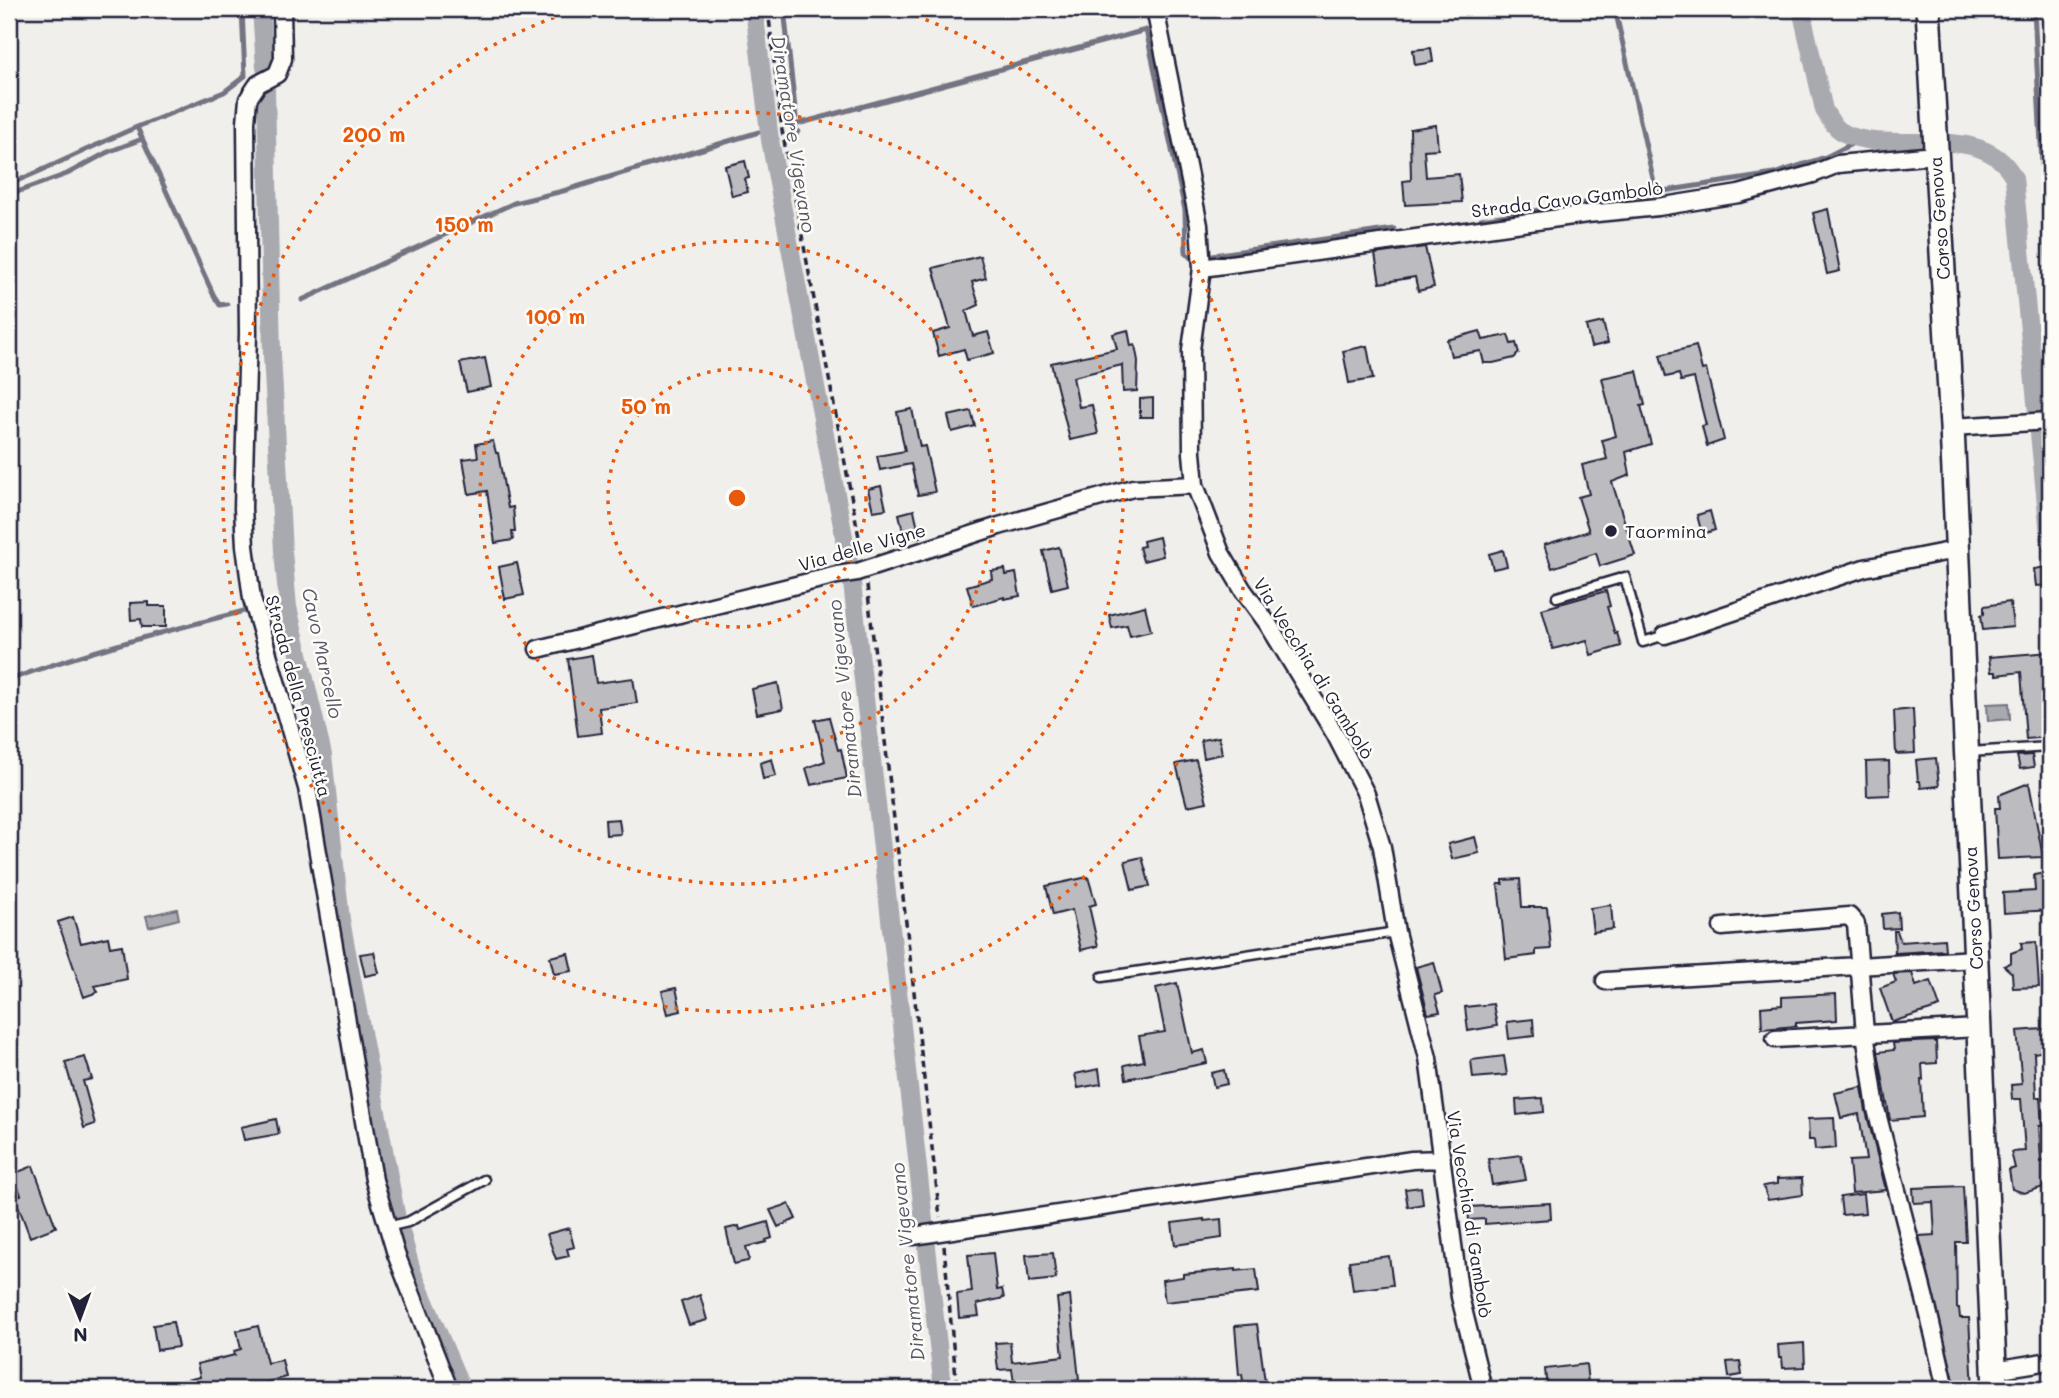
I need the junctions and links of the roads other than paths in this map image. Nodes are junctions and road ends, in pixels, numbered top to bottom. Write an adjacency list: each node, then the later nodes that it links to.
1 (282, 9): 26 (street, Strada della Presciutta)
2 (1155, 9): 5 (street, Via Vecchia di Gambolò)
3 (1928, 9): 4 (main road, Corso Genova)
4 (1935, 155): 5 (street, Strada Cavo Gambolò); 7 (main road, Corso Genova)
5 (1202, 268): 8 (street, Via Vecchia di Gambolò)
6 (2042, 421): 7 (street)
7 (1952, 427): 9 (main road, Corso Genova)
8 (1195, 485): 12 (street, Via delle Vigne); 16 (street, Via Vecchia di Gambolò)
9 (1957, 552): 11 (street); 14 (main road, Corso Genova)
10 (1557, 597): 11 (lane)
11 (1665, 635)
12 (538, 649)
13 (2050, 747): 14 (lane)
14 (1966, 752): 17 (main road, Corso Genova)
15 (1721, 927): 18 (street)
16 (1396, 932): 19 (lane); 24 (street, Via Vecchia di Gambolò)
17 (1975, 959): 18 (street); 21 (main road, Corso Genova)
18 (1861, 966): 20 (street); 22 (street)
19 (1102, 977)
20 (1605, 981)
21 (1978, 1028): 22 (street); 29 (main road, Corso Genova)
22 (1865, 1033): 23 (street); 32 (street)
23 (1776, 1039)
24 (1442, 1159): 27 (street); 31 (street, Via Vecchia di Gambolò)
25 (484, 1180): 26 (lane)
26 (387, 1227): 30 (street, Strada della Presciutta)
27 (913, 1236)
28 (2050, 1361): 29 (street)
29 (1995, 1380)
30 (449, 1389)
31 (1483, 1389)
32 (1946, 1389)

